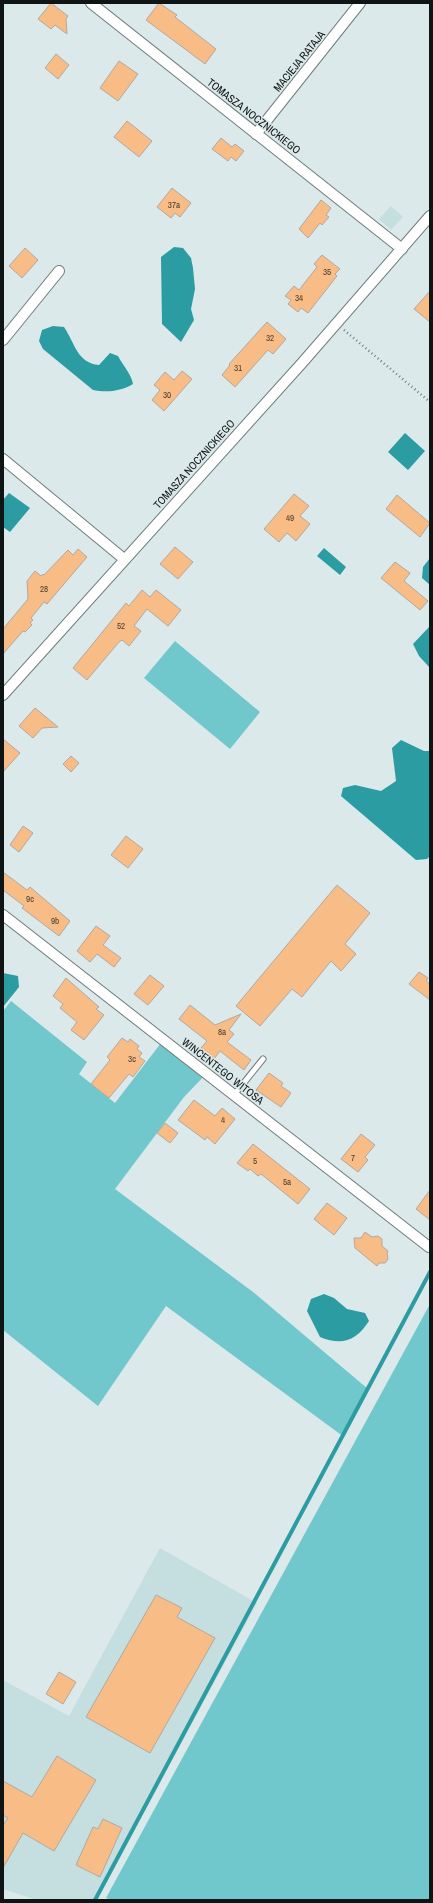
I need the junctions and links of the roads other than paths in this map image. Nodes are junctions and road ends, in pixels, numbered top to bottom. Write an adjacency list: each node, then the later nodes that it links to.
1 (91, 3): 3 (street, TOMASZA NOCZNICKIEGO)
2 (360, 3): 3 (street, MACIEJA RATAJA)
3 (256, 134): 5 (street, TOMASZA NOCZNICKIEGO)
4 (430, 216): 5 (street, TOMASZA NOCZNICKIEGO)
5 (402, 248): 9 (street, TOMASZA NOCZNICKIEGO)
6 (59, 271): 7 (street)
7 (3, 340)
8 (3, 459): 9 (street)
9 (124, 559): 10 (street, TOMASZA NOCZNICKIEGO)
10 (3, 694)
11 (3, 915): 13 (street, WINCENTEGO WITOSA)
12 (263, 1059): 13 (lane)
13 (234, 1095): 14 (street, WINCENTEGO WITOSA)
14 (429, 1247)

